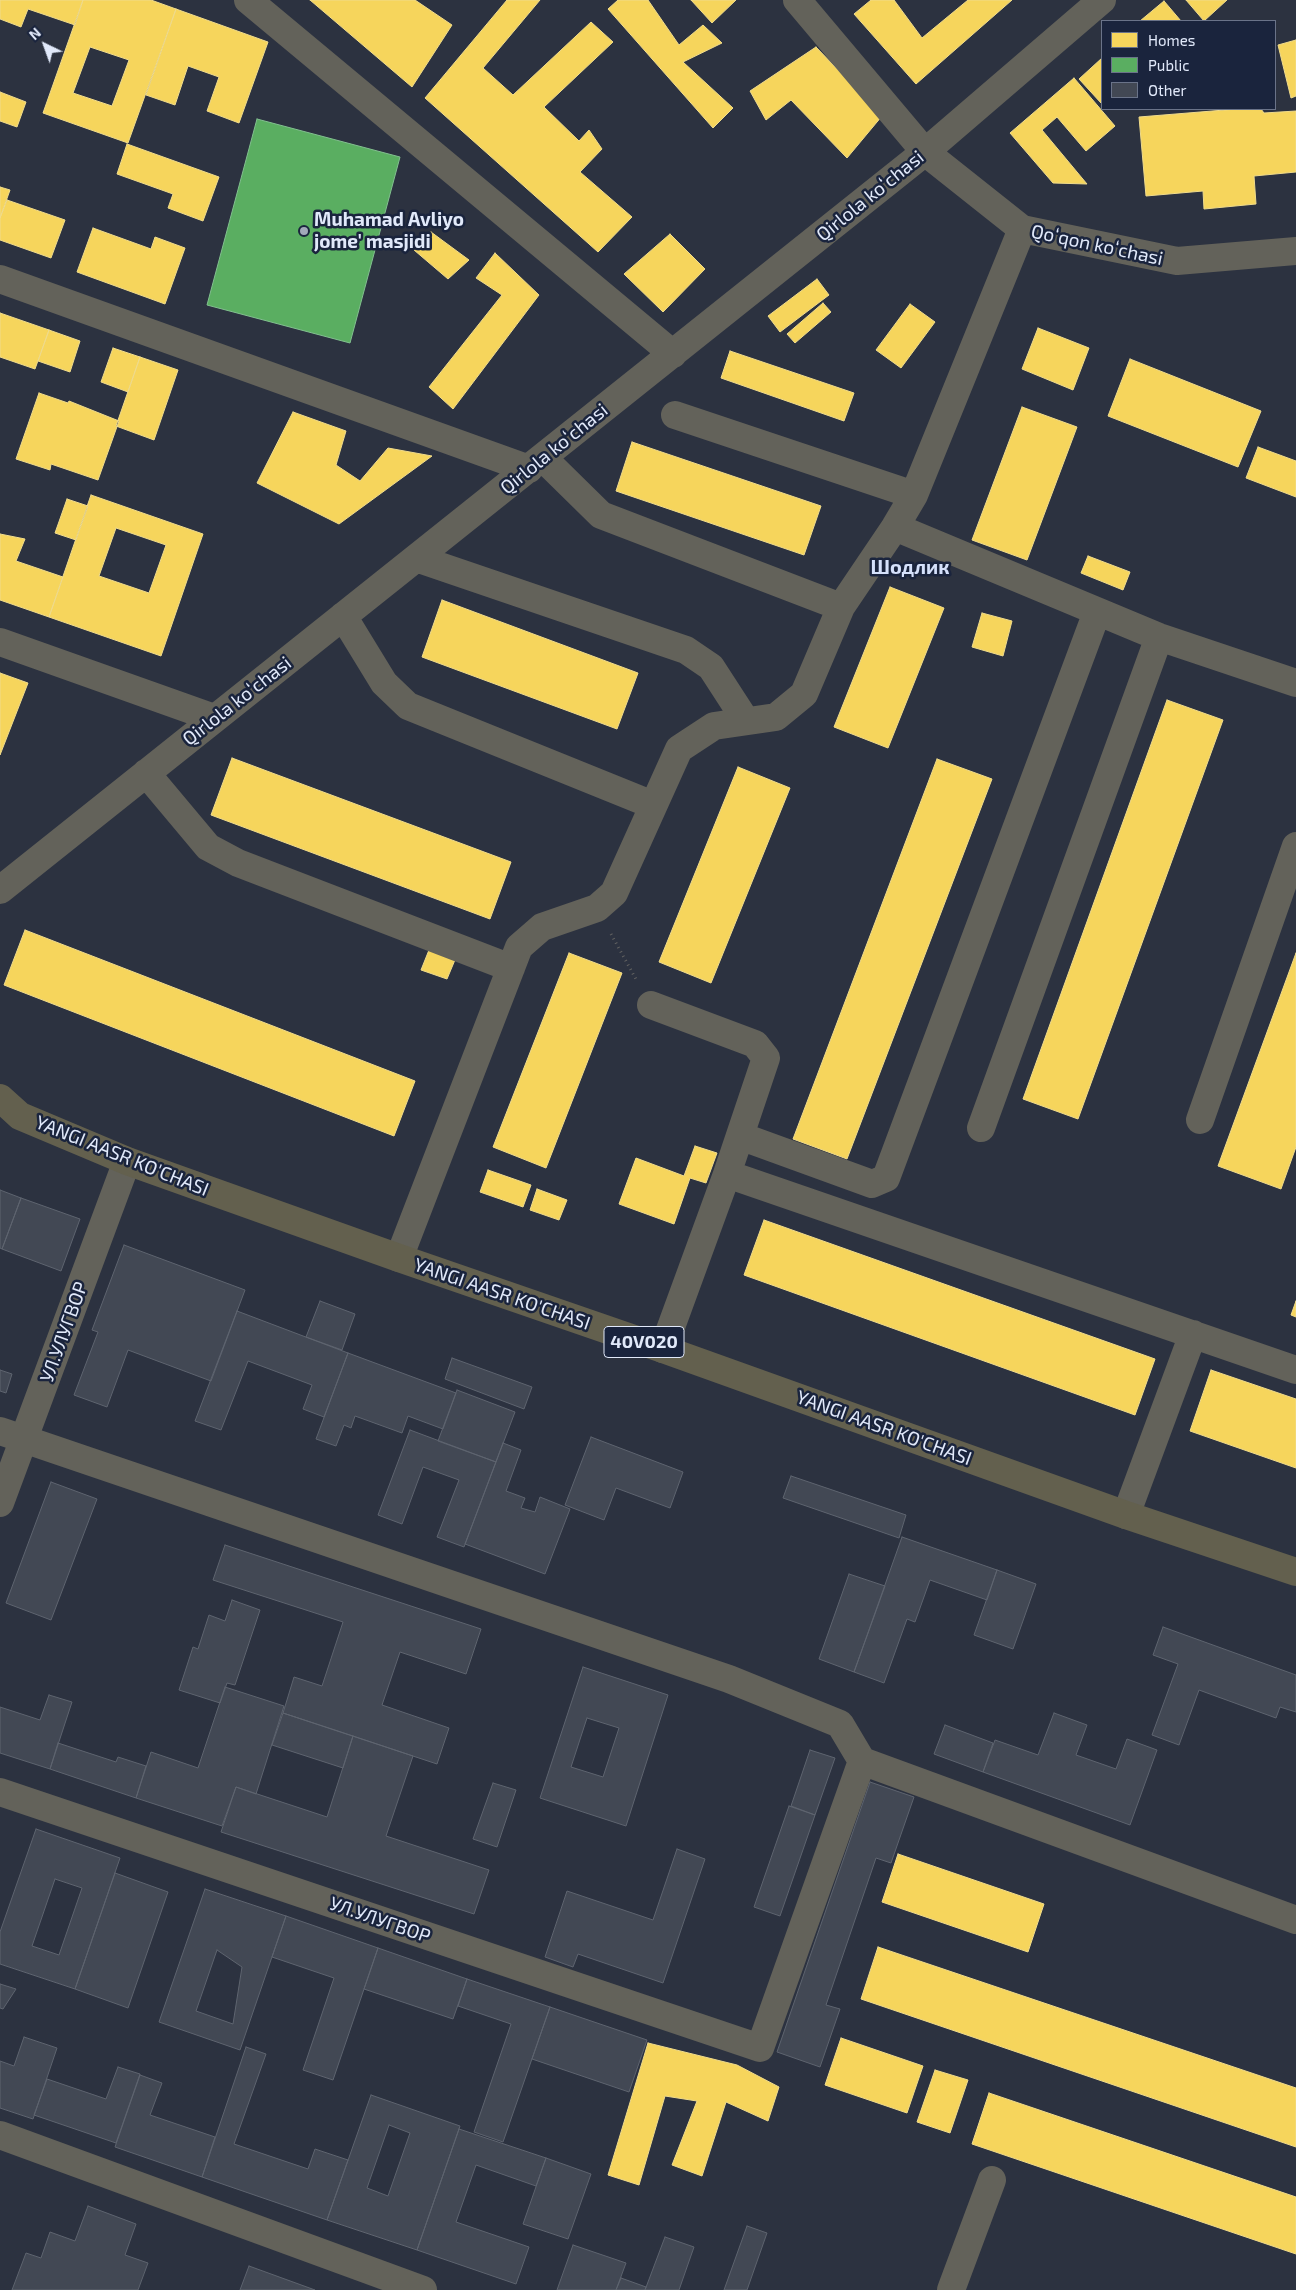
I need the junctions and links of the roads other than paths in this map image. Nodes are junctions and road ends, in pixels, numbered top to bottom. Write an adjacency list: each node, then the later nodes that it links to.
1 (248, 0): 8 (street)
2 (797, 0): 4 (street, Qoʻqon koʻchasi)
3 (1102, 0): 4 (street, Qirlola koʻchasi)
4 (925, 152): 5 (street, Qoʻqon koʻchasi); 8 (street, Qirlola koʻchasi)
5 (1022, 229): 6 (street, Qoʻqon koʻchasi); 11 (street)
6 (1296, 251)
7 (0, 279): 10 (street)
8 (673, 354): 10 (street, Qirlola koʻchasi)
9 (675, 415): 11 (street)
10 (536, 463): 13 (street, Qirlola koʻchasi); 14 (street)
11 (914, 494): 12 (street)
12 (895, 527): 14 (street); 15 (street)
13 (416, 558): 16 (street, Qirlola koʻchasi); 21 (street)
14 (841, 607): 21 (street)
15 (1096, 612): 17 (street); 31 (street)
16 (343, 616): 20 (street, Qirlola koʻchasi); 23 (street)
17 (1159, 637): 19 (street); 30 (street)
18 (0, 642): 20 (street)
19 (1296, 683)
20 (214, 718): 22 (street, Qirlola koʻchasi)
21 (746, 721): 23 (street)
22 (146, 773): 25 (street, Qirlola koʻchasi); 26 (street)
23 (653, 805): 26 (street)
24 (1296, 846): 29 (street)
25 (0, 890)
26 (512, 968): 34 (street)
27 (651, 1005): 31 (street)
28 (0, 1098): 32 (main road, YANGI AASR KO'CHASI / 40V020)
29 (1200, 1120)
30 (981, 1128)
31 (740, 1136): 33 (street)
32 (127, 1161): 34 (main road, YANGI AASR KO'CHASI / 40V020); 38 (street, УЛ.УЛУГВОР)
33 (727, 1174): 35 (street); 36 (street)
34 (399, 1258): 36 (main road, YANGI AASR KO'CHASI / 40V020)
35 (1193, 1334): 37 (street); 40 (street)
36 (663, 1349): 40 (main road, YANGI AASR KO'CHASI / 40V020)
37 (1296, 1370)
38 (12, 1435): 39 (street, УЛ.УЛУГВОР); 42 (street)
39 (0, 1503)
40 (1126, 1515): 41 (main road, YANGI AASR KO'CHASI / 40V020)
41 (1296, 1572)
42 (862, 1761): 43 (street, УЛ.УЛУГВОР); 44 (street)
43 (0, 1792)
44 (1296, 1920)
45 (0, 2135): 48 (street)
46 (992, 2180): 47 (street)
47 (955, 2289)
48 (423, 2290)

